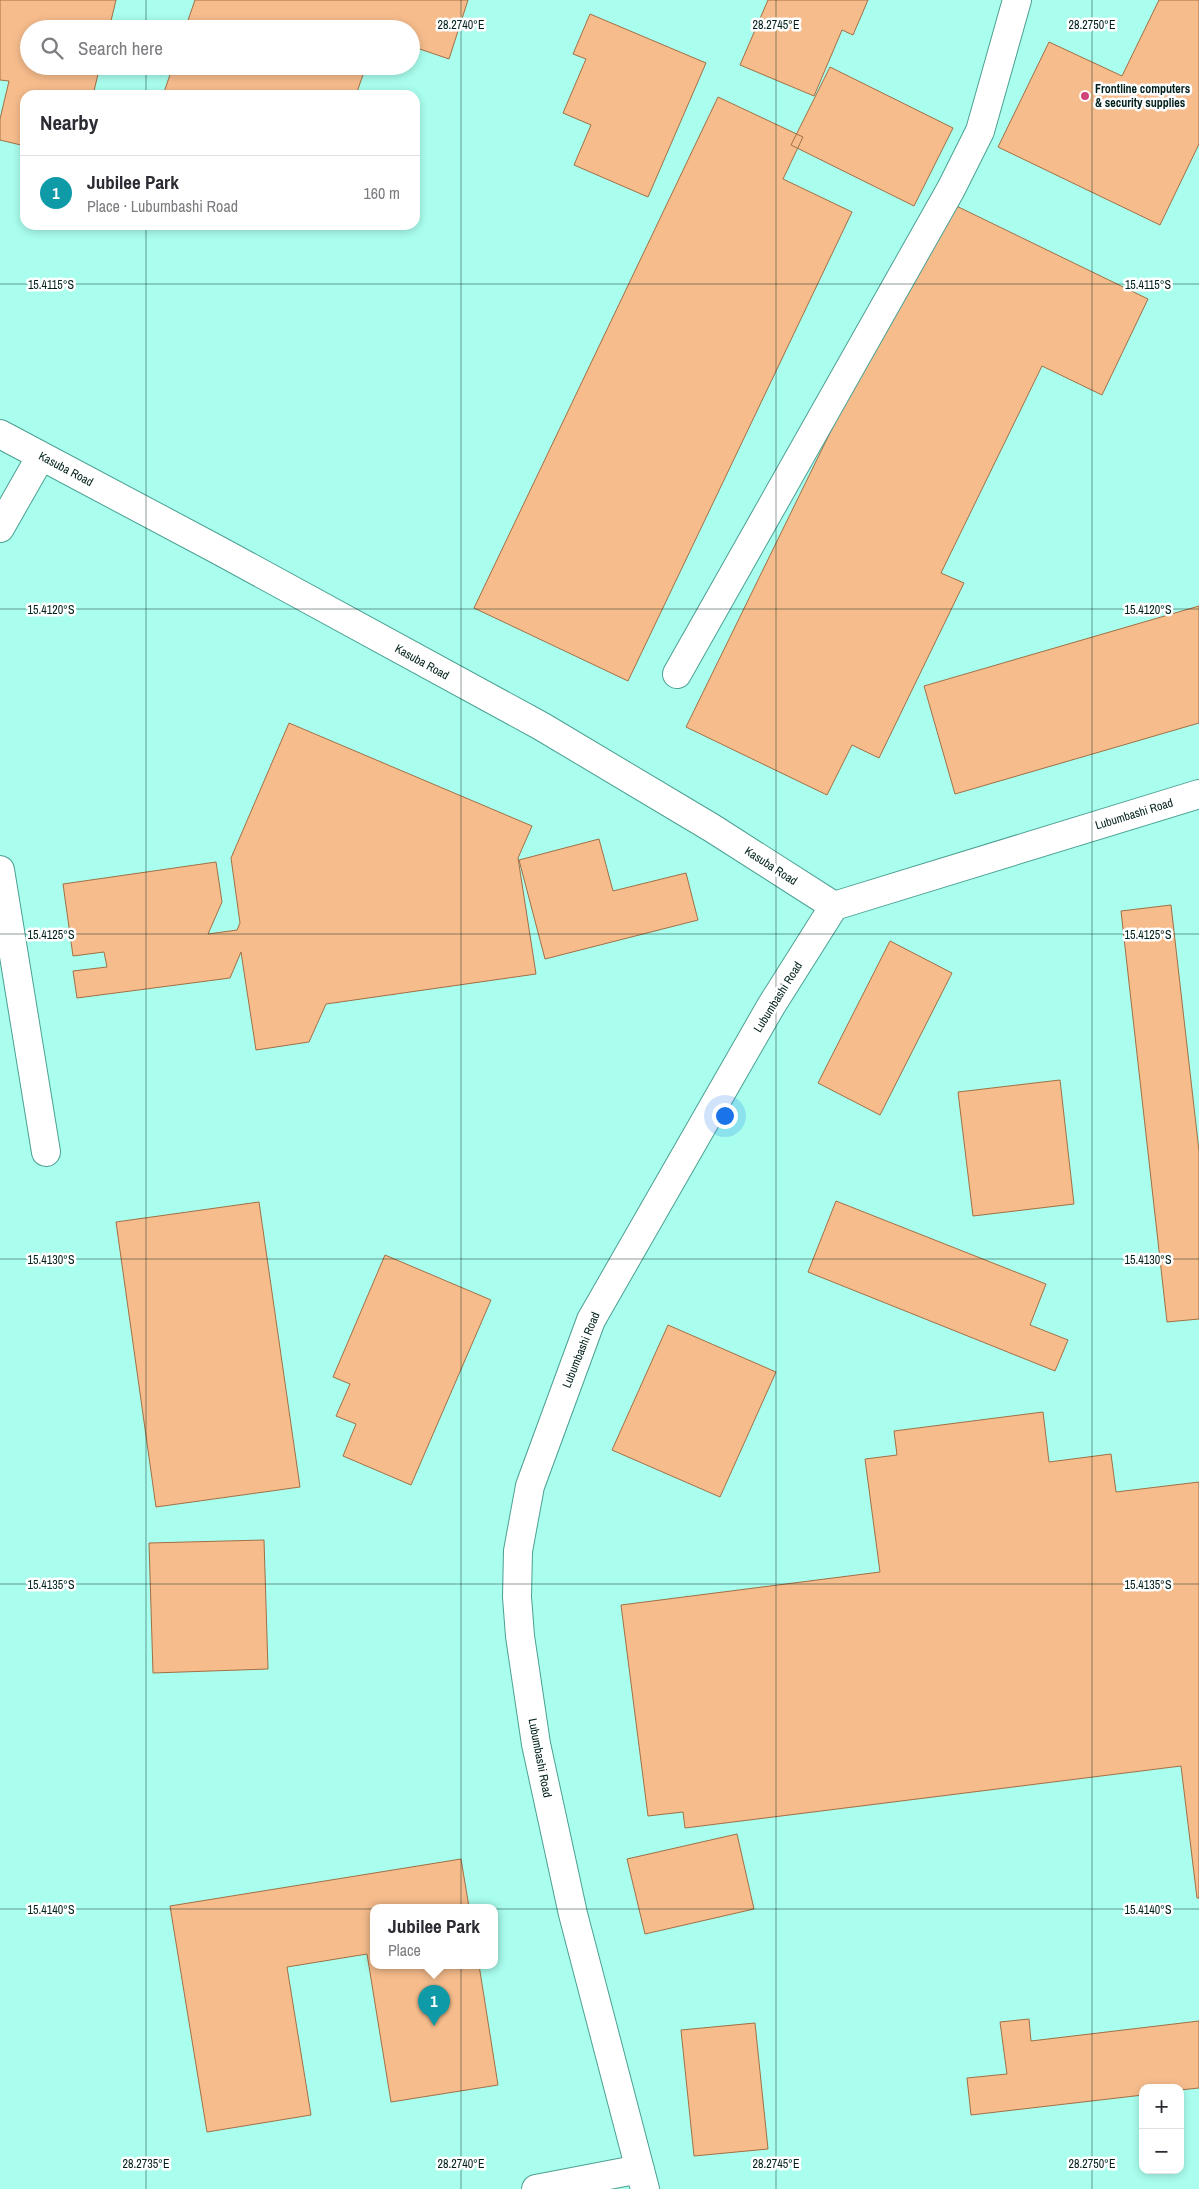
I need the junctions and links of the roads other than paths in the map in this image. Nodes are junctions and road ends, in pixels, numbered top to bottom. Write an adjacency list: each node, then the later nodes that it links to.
1 (1018, 0): 5 (street)
2 (0, 434): 3 (street, Kasuba Road)
3 (41, 456): 4 (street); 8 (street, Kasuba Road)
4 (0, 528)
5 (677, 674)
6 (1199, 794): 8 (street, Lubumbashi Road)
7 (0, 870): 9 (street)
8 (834, 906): 10 (street, Lubumbashi Road)
9 (46, 1152)
10 (642, 2179): 11 (street)
11 (536, 2189)

